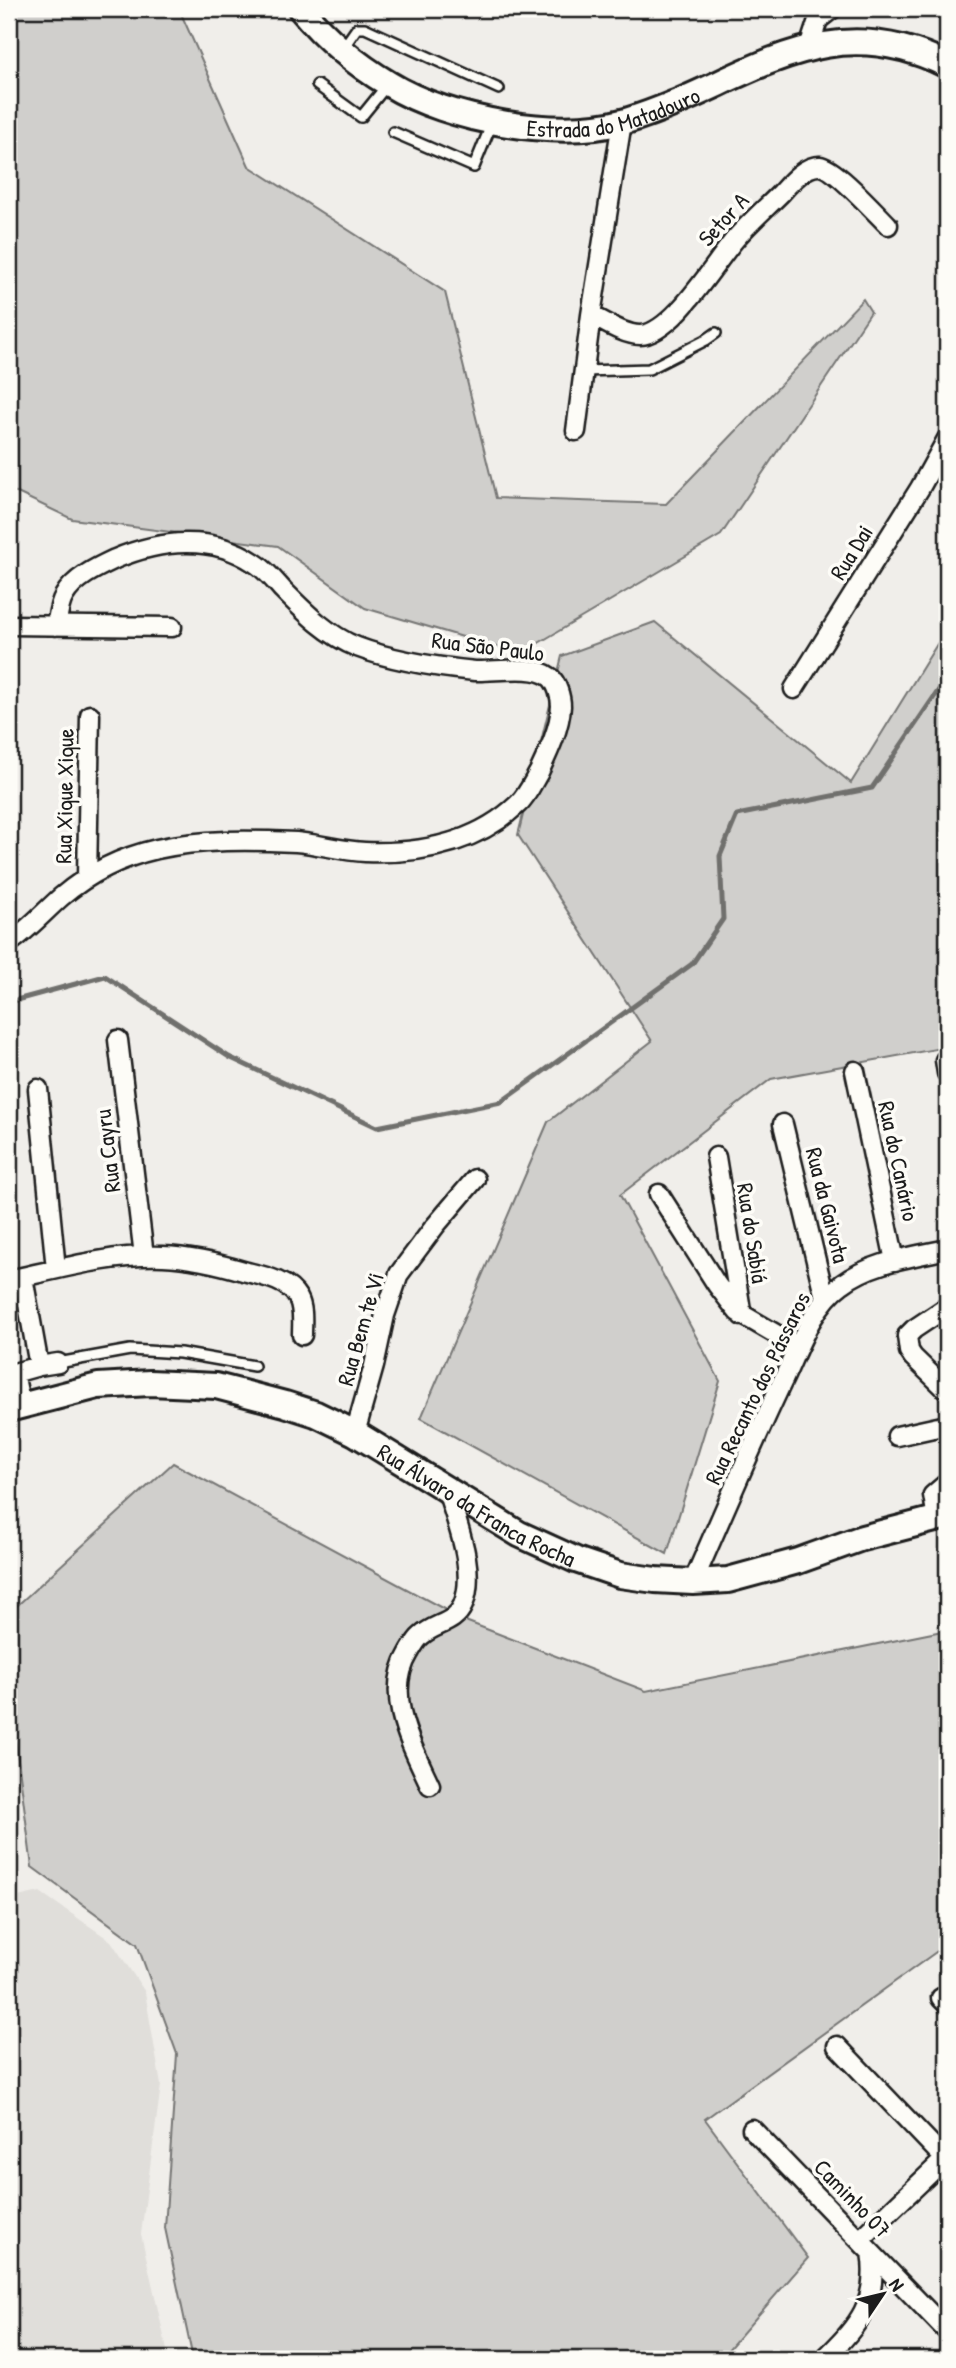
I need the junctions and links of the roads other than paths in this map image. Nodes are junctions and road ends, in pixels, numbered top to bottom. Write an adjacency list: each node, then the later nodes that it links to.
1 (301, 9): 4 (main road, Estrada do Matadouro)
2 (832, 9): 3 (street)
3 (809, 47): 5 (main road, Estrada do Matadouro); 10 (main road, Estrada do Matadouro)
4 (342, 50): 6 (main road, Estrada do Matadouro); 8 (lane)
5 (947, 65)
6 (388, 83): 7 (lane); 9 (main road, Estrada do Matadouro)
7 (317, 85)
8 (499, 89)
9 (493, 121): 10 (main road, Estrada do Matadouro); 11 (lane)
10 (622, 122): 13 (street)
11 (393, 132)
12 (888, 225): 13 (street, Setor A)
13 (591, 315): 15 (street)
14 (716, 333): 15 (lane)
15 (584, 371): 16 (street)
16 (576, 431)
17 (947, 439): 21 (street, Rua Dai)
18 (9, 625): 19 (street)
19 (56, 626): 20 (street); 23 (street, Rua São Paulo)
20 (172, 627)
21 (794, 689)
22 (90, 715): 23 (street, Rua Xique Xique)
23 (87, 878): 24 (street, Rua São Paulo)
24 (9, 943)
25 (118, 1040): 33 (street, Rua Cayru)
26 (855, 1071): 34 (street, Rua do Canário)
27 (38, 1089): 35 (street)
28 (783, 1124): 37 (street, Rua da Gaivota)
29 (716, 1157): 39 (street, Rua do Sabiá)
30 (475, 1179): 49 (street, Rua Bem te Vi)
31 (659, 1195): 39 (street)
32 (947, 1249): 34 (street, Rua Recanto dos Pássaros)
33 (144, 1256): 35 (street); 40 (street)
34 (895, 1261): 37 (street, Rua Recanto dos Pássaros)
35 (57, 1269): 36 (street)
36 (16, 1279): 43 (street)
37 (825, 1298): 41 (street, Rua Recanto dos Pássaros)
38 (947, 1307): 46 (street)
39 (742, 1316): 41 (street)
40 (302, 1335)
41 (798, 1347): 54 (street, Rua Recanto dos Pássaros)
42 (58, 1363): 43 (street); 44 (lane)
43 (39, 1366): 45 (street)
44 (254, 1366)
45 (11, 1373): 47 (street)
46 (947, 1390)
47 (15, 1407): 49 (main road, Rua Álvaro da Franca Rocha)
48 (947, 1425): 50 (street)
49 (355, 1433): 52 (main road, Rua Álvaro da Franca Rocha)
50 (897, 1436)
51 (947, 1483): 53 (street)
52 (447, 1490): 54 (main road, Rua Álvaro da Franca Rocha); 55 (street)
53 (942, 1517): 54 (main road, Rua Álvaro da Franca Rocha)
54 (693, 1582)
55 (430, 1786)
56 (837, 2046): 58 (street)
57 (752, 2129): 59 (street, Caminho 07)
58 (947, 2159): 59 (street)
59 (866, 2246): 60 (street, Caminho 07); 61 (street)
60 (947, 2329)
61 (827, 2358)

